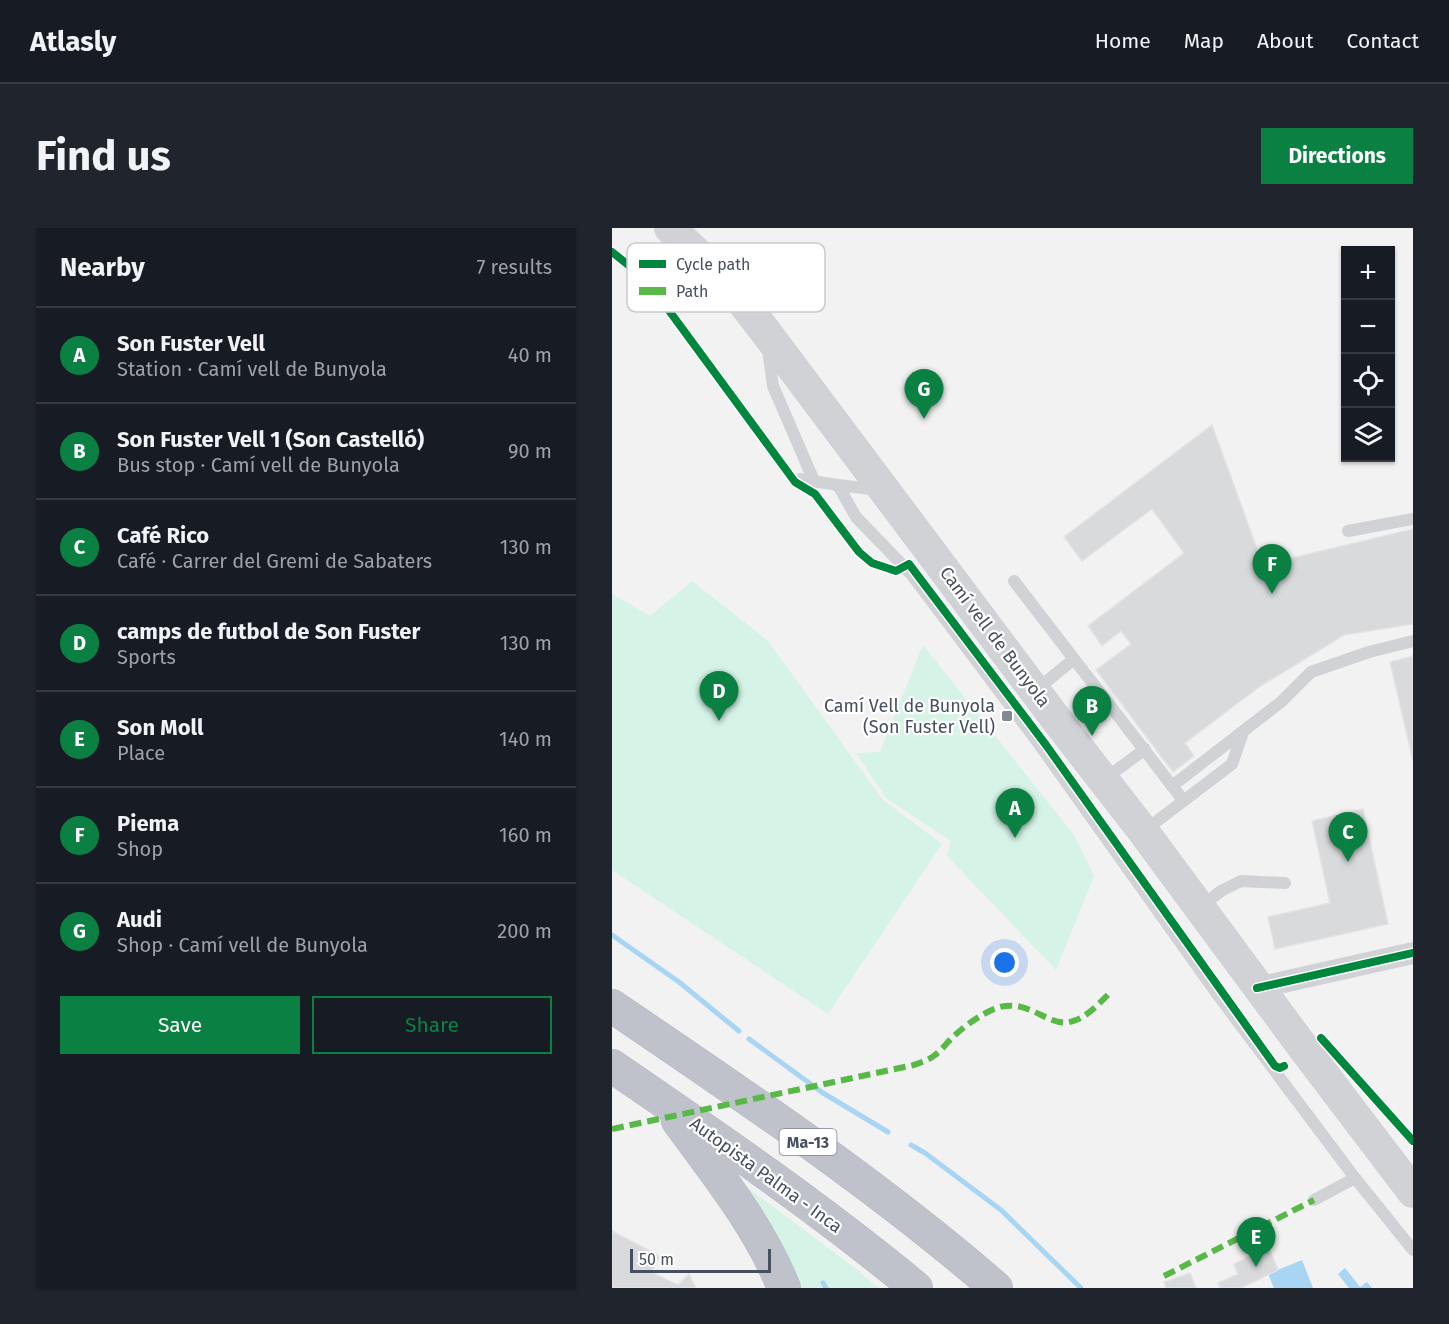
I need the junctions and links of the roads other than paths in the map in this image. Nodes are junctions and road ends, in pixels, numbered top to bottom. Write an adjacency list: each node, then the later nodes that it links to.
1 (671, 228): 2 (main road, Camí vell de Bunyola)
2 (687, 243)
3 (750, 312): 4 (main road, Camí vell de Bunyola)
4 (765, 331): 6 (lane); 8 (main road, Camí vell de Bunyola)
5 (800, 479): 6 (lane)
6 (814, 481): 7 (lane)
7 (838, 485): 8 (lane); 30 (lane)
8 (885, 490): 14 (main road, Camí vell de Bunyola)
9 (1413, 519): 10 (lane)
10 (1348, 531)
11 (1014, 581): 13 (lane)
12 (1413, 641): 15 (lane)
13 (1074, 659): 14 (lane); 16 (lane)
14 (1035, 690): 17 (main road, Camí vell de Bunyola)
15 (1243, 732): 18 (lane); 19 (lane)
16 (1145, 749): 17 (lane); 18 (lane)
17 (1104, 780): 20 (main road, Camí vell de Bunyola)
18 (1172, 786): 19 (lane)
19 (1184, 800): 20 (lane)
20 (1143, 831): 22 (main road, Camí vell de Bunyola)
21 (1285, 883): 22 (lane)
22 (1200, 908): 24 (main road, Camí vell de Bunyola)
23 (1413, 953): 24 (street)
24 (1257, 988): 28 (main road, Camí vell de Bunyola)
25 (612, 1006): 36 (highway, Ma-13)
26 (612, 1066): 27 (highway, Autopista Palma - Inca / Ma-13)
27 (662, 1101): 34 (highway); 35 (highway, Autopista Palma - Inca / Ma-13)
28 (1375, 1142): 29 (street, Camí vell de Bunyola); 31 (main road, Camí vell de Bunyola)
29 (1413, 1169)
30 (1355, 1178): 32 (lane); 33 (lane)
31 (1413, 1192)
32 (1314, 1200)
33 (1413, 1250)
34 (784, 1288)
35 (916, 1288)
36 (996, 1288)

